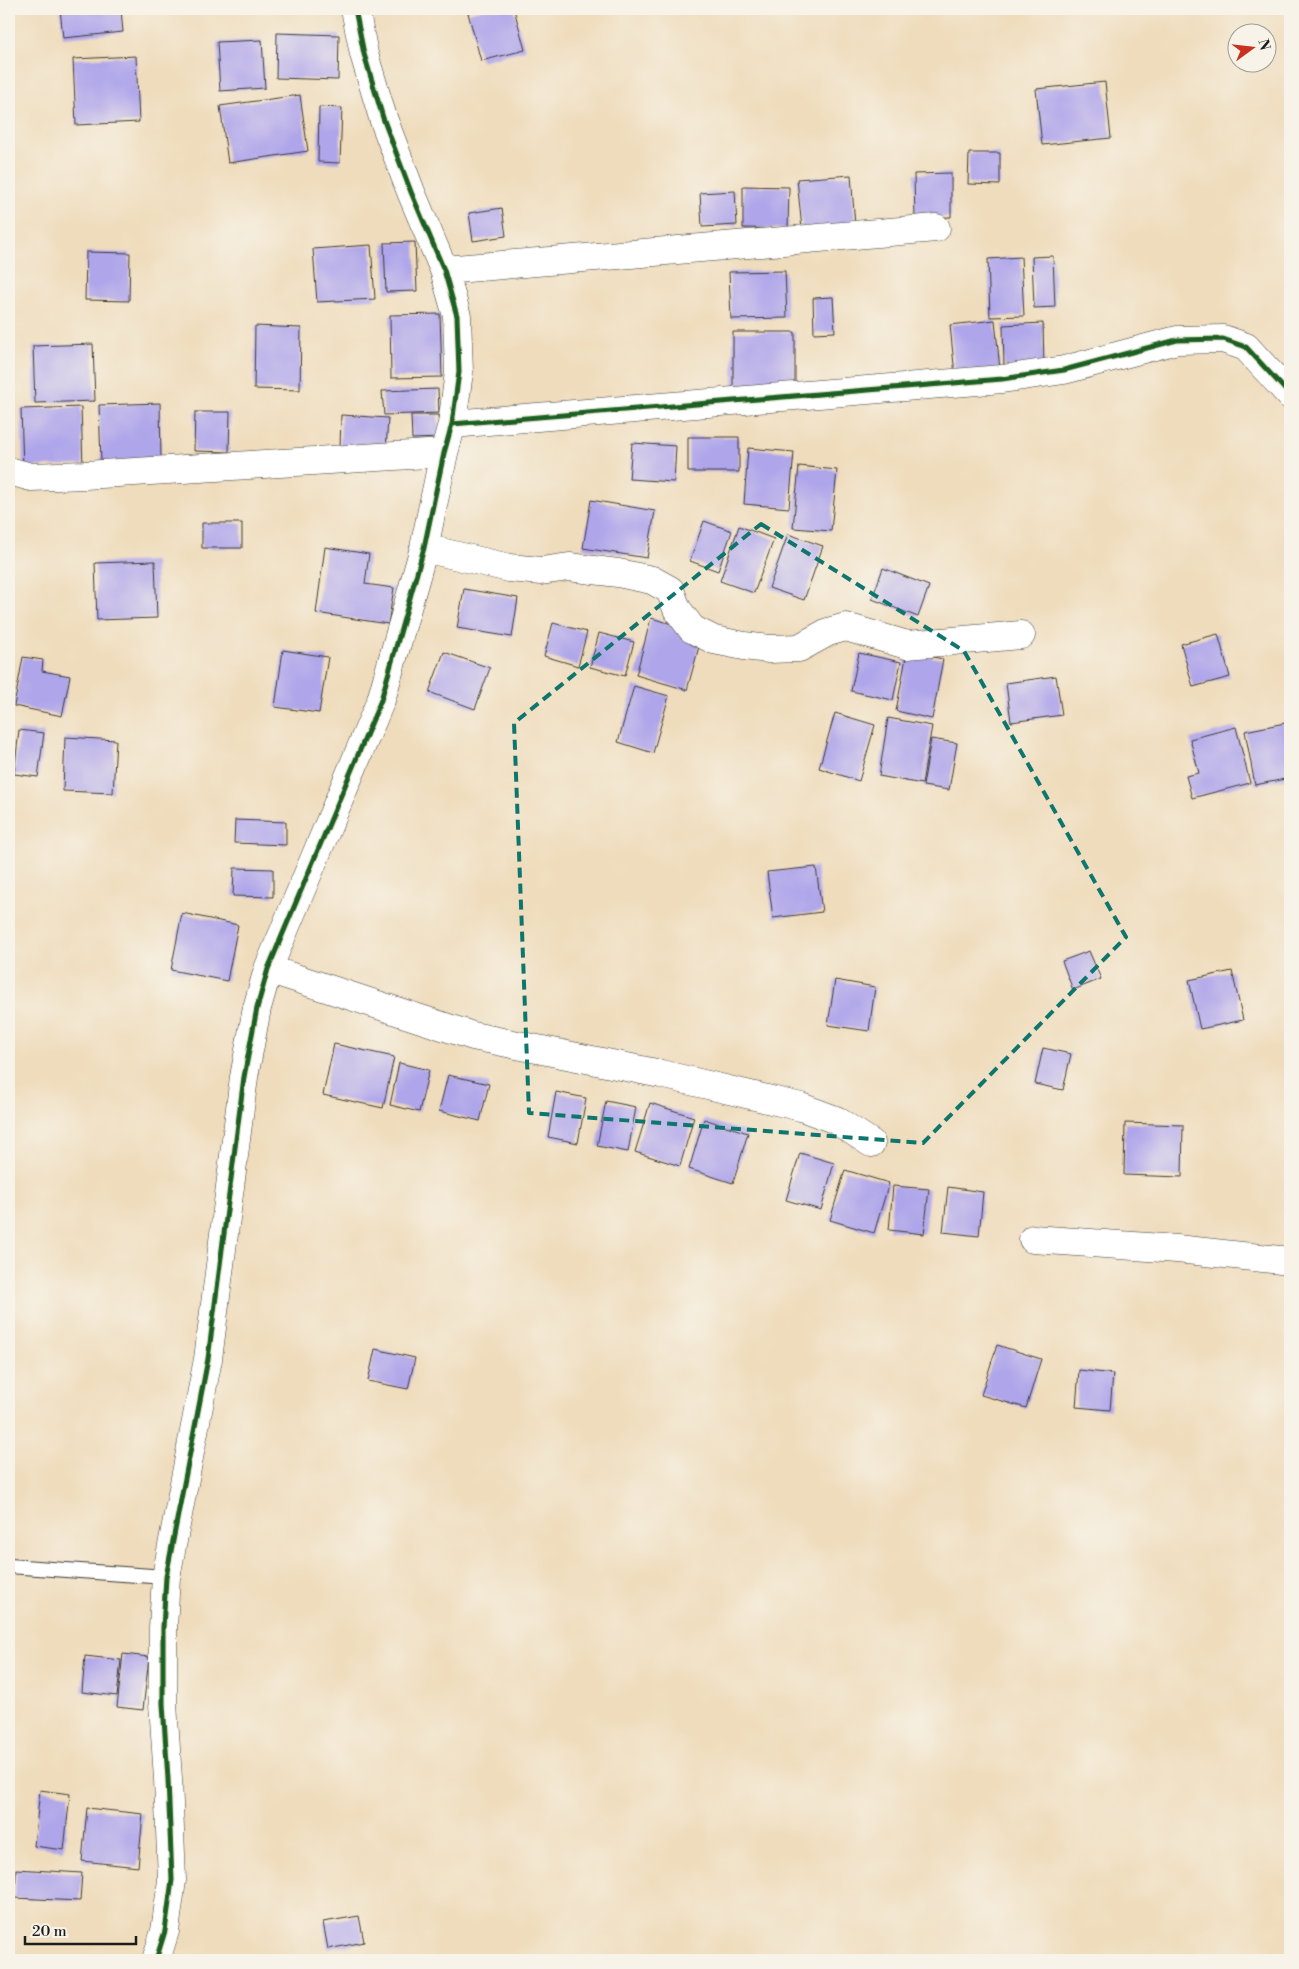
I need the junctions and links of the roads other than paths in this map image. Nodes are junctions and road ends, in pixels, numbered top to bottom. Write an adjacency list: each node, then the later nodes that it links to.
1 (355, 9): 3 (street)
2 (936, 228): 3 (street)
3 (444, 270): 5 (street)
4 (1290, 395): 5 (street)
5 (452, 424): 6 (street)
6 (444, 453): 7 (street); 8 (street)
7 (9, 471)
8 (424, 548): 9 (street); 10 (street)
9 (1020, 635)
10 (268, 969): 11 (street); 15 (street)
11 (871, 1143)
12 (1032, 1239): 13 (street)
13 (1290, 1261)
14 (9, 1566): 15 (lane)
15 (166, 1577): 16 (street)
16 (156, 1960)

